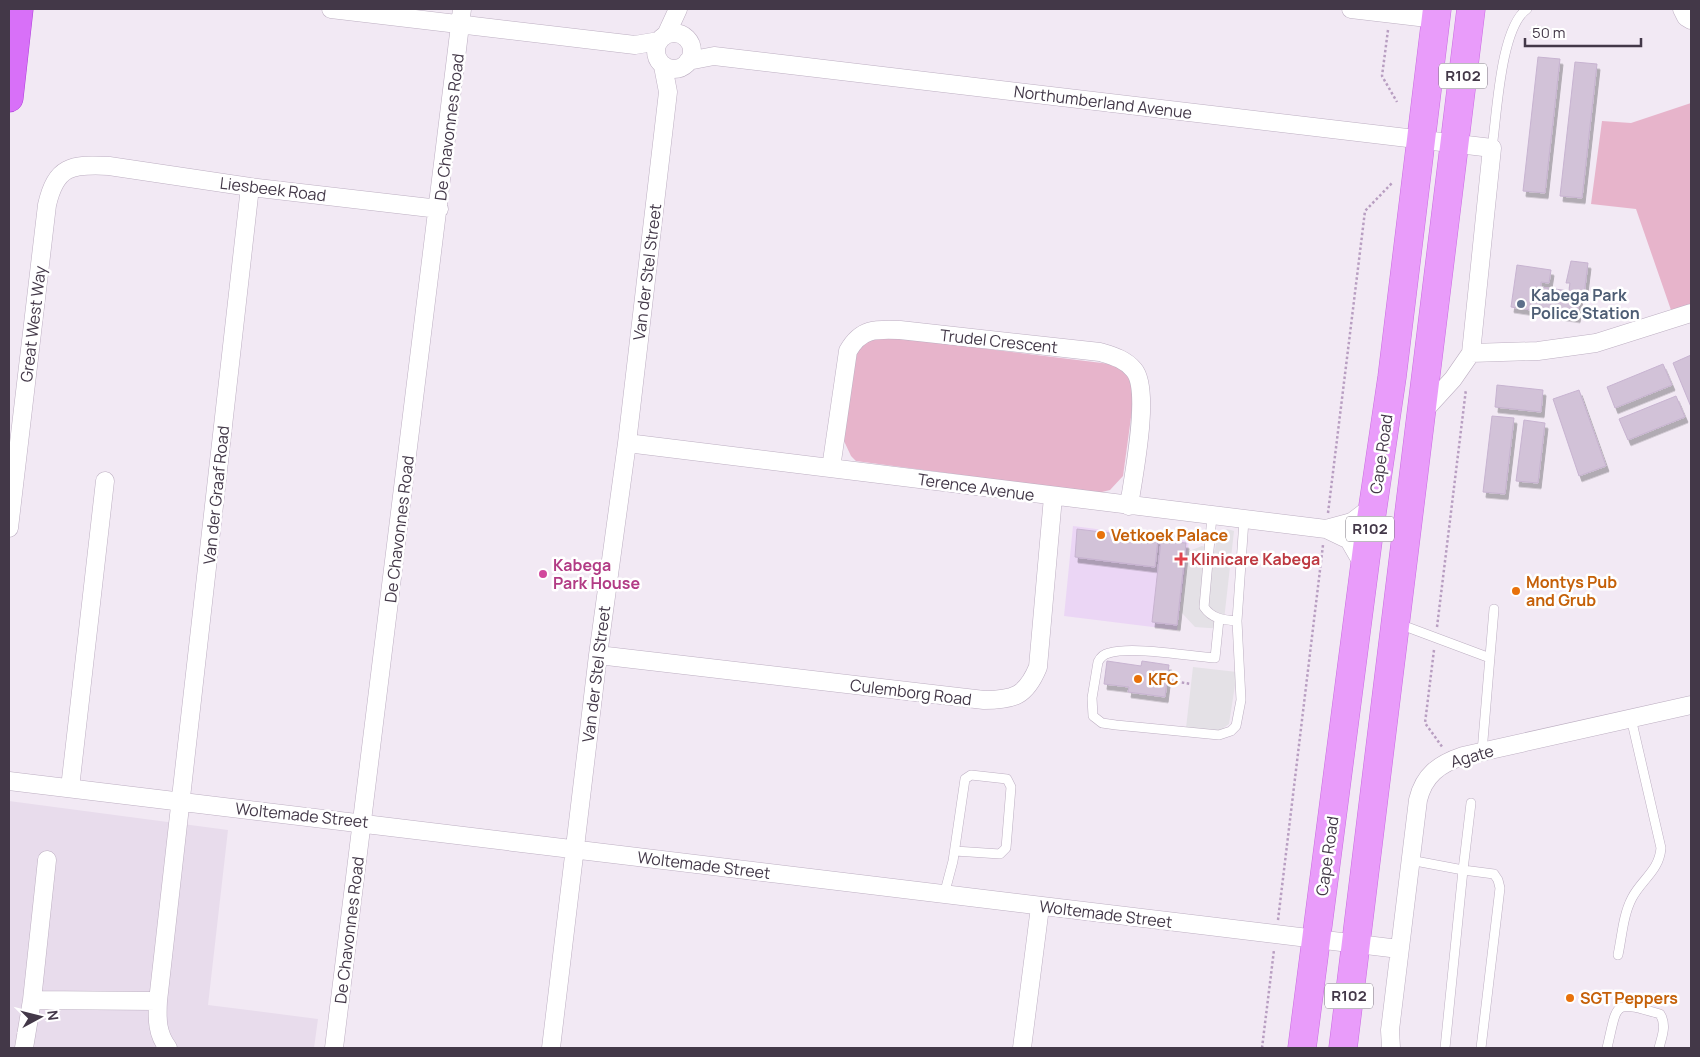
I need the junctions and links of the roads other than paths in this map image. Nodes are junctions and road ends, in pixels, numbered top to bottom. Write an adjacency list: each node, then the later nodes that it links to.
1 (19, 9): 15 (highway)
2 (331, 9): 10 (street)
3 (678, 9): 12 (street); 13 (street)
4 (1351, 9): 8 (street)
5 (1471, 9): 17 (main road, R102)
6 (1527, 9): 18 (lane)
7 (1682, 9): 11 (street)
8 (1381, 11): 9 (street)
9 (1436, 14): 16 (main road, Cape Road / R102)
10 (462, 17): 12 (street); 21 (street, De Chavonnes Road)
11 (1691, 20)
12 (661, 49): 13 (street); 13 (street); 14 (street, Van der Stel Street)
13 (686, 52): 14 (street, Van der Stel Street); 16 (street, Northumberland Avenue)
14 (668, 92): 25 (street, Van der Stel Street)
15 (9, 98)
16 (1420, 139): 17 (street, Northumberland Avenue); 30 (main road, Cape Road / R102)
17 (1455, 144): 18 (street, Northumberland Avenue); 24 (main road, R102)
18 (1492, 148): 23 (street)
19 (109, 166): 20 (street, Liesbeek Road); 33 (street, Great West Way)
20 (250, 187): 21 (street, Liesbeek Road); 47 (street, Van der Graaf Road)
21 (439, 209): 49 (street, De Chavonnes Road)
22 (1691, 313): 23 (street)
23 (1471, 353): 24 (street)
24 (1421, 414): 39 (main road, R102)
25 (627, 443): 26 (street, Terence Avenue); 40 (street, Van der Stel Street)
26 (831, 468): 28 (street, Terence Avenue); 29 (street, Trudel Crescent)
27 (105, 481): 46 (street)
28 (1052, 497): 29 (street, Terence Avenue); 40 (street, Culemborg Road)
29 (1129, 506): 31 (street, Terence Avenue)
30 (1373, 506): 34 (street, Terence Avenue); 35 (main road, Cape Road / R102)
31 (1212, 516): 32 (street, Terence Avenue); 37 (lane)
32 (1244, 520): 34 (street, Terence Avenue); 38 (lane)
33 (9, 528)
34 (1326, 529): 35 (street, Terence Avenue)
35 (1366, 569): 57 (main road, Cape Road / R102)
36 (1494, 608): 41 (lane)
37 (1219, 619): 38 (lane); 38 (lane)
38 (1237, 621)
39 (1396, 623): 41 (lane); 58 (main road, R102)
40 (598, 655): 50 (street, Van der Stel Street)
41 (1490, 658): 44 (lane)
42 (1691, 705): 43 (street, Agate)
43 (1631, 718): 44 (street, Agate); 60 (lane)
44 (1482, 752): 53 (street, Agate)
45 (9, 781): 46 (street, Woltemade Street)
46 (70, 788): 47 (street, Woltemade Street)
47 (181, 802): 49 (street, Woltemade Street); 62 (street, Van der Graaf Road)
48 (1471, 803): 54 (lane)
49 (362, 822): 50 (street, Woltemade Street); 65 (street, De Chavonnes Road)
50 (575, 850): 55 (street, Woltemade Street); 66 (street, Van der Stel Street)
51 (955, 851): 51 (lane); 55 (lane)
52 (47, 860): 61 (street)
53 (1410, 860): 54 (lane); 59 (street, Agate)
54 (1463, 870): 71 (lane); 72 (lane)
55 (944, 895): 56 (street, Woltemade Street)
56 (1040, 907): 57 (street, Woltemade Street); 67 (street)
57 (1315, 938): 58 (street, Woltemade Street); 68 (main road, Cape Road / R102)
58 (1356, 944): 59 (street, Woltemade Street); 69 (main road, R102)
59 (1399, 949): 70 (street, Agate)
60 (1618, 955)
61 (32, 1000): 62 (street); 63 (street)
62 (158, 1001): 64 (street, Van der Graaf Road)
63 (24, 1048)
64 (168, 1048)
65 (334, 1048)
66 (551, 1048)
67 (1022, 1048)
68 (1302, 1048)
69 (1343, 1048)
70 (1391, 1048)
71 (1445, 1048)
72 (1481, 1048)
73 (1608, 1048): 74 (lane)
74 (1659, 1048)

